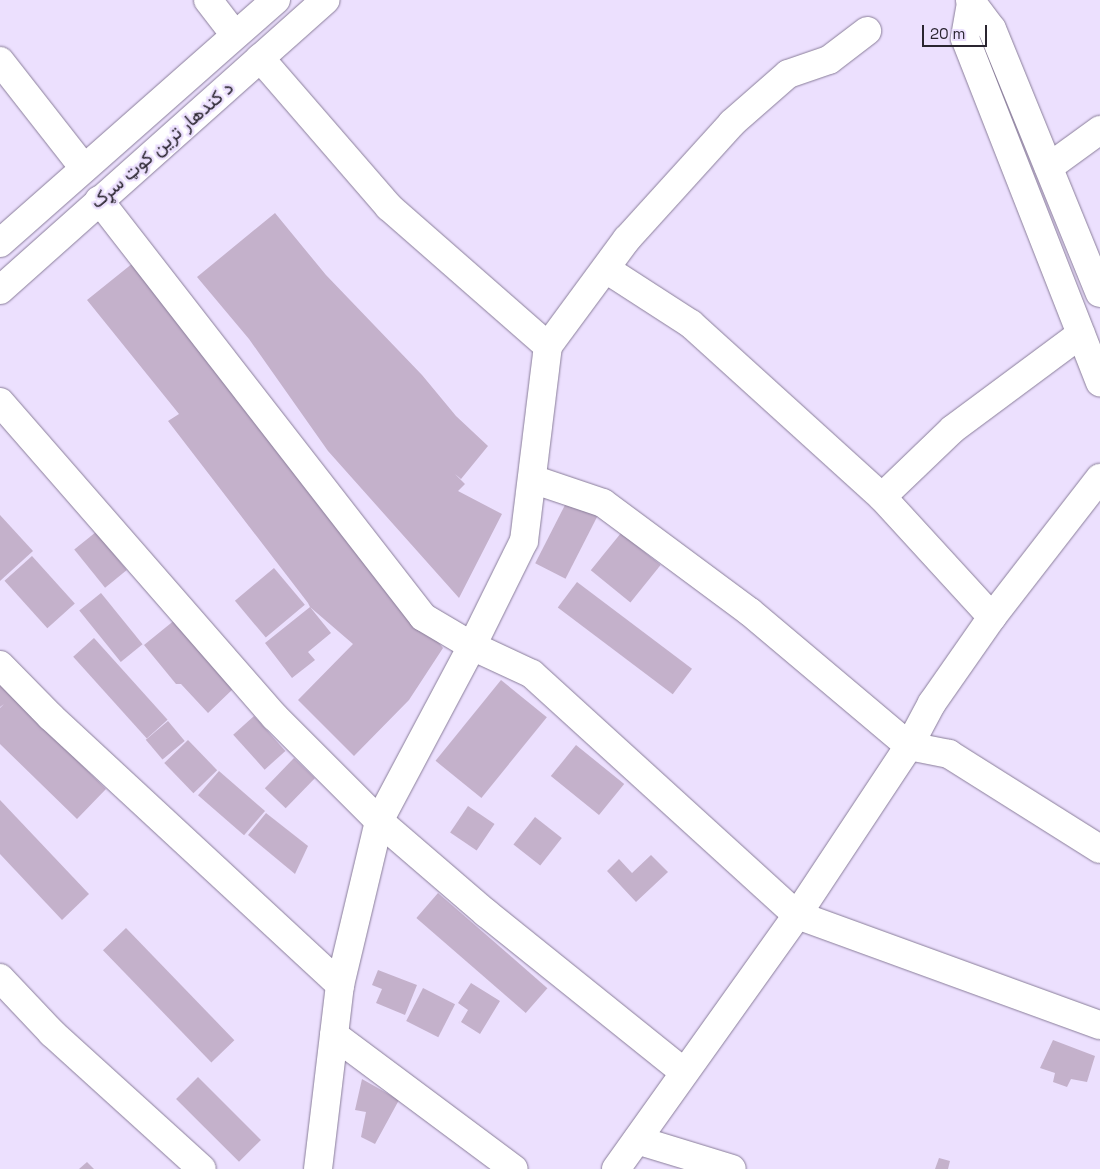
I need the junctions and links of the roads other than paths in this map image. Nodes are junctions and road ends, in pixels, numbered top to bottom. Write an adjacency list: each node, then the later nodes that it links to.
1 (208, 0): 6 (street)
2 (276, 0): 6 (street, د کندهار ترين کوټ سړک)
3 (325, 0): 7 (street, د کندهار ترين کوټ سړک)
4 (970, 1): 10 (street); 18 (street)
5 (867, 31): 15 (street)
6 (235, 36): 11 (street, د کندهار ترين کوټ سړک)
7 (260, 58): 12 (street, د کندهار ترين کوټ سړک); 19 (street)
8 (0, 61): 11 (street)
9 (1100, 130): 10 (street)
10 (1049, 167): 14 (street)
11 (84, 168): 13 (street, د کندهار ترين کوټ سړک)
12 (99, 200): 16 (street, د کندهار ترين کوټ سړک); 26 (street)
13 (0, 243)
14 (1094, 259): 17 (street)
15 (606, 269): 19 (street); 24 (street)
16 (0, 290)
17 (1100, 293)
18 (1081, 334): 20 (street); 24 (street)
19 (548, 346): 23 (street)
20 (1100, 382)
21 (0, 402): 29 (street)
22 (1100, 478): 25 (street)
23 (532, 479): 26 (street); 28 (street)
24 (882, 497): 25 (street)
25 (992, 617): 28 (street)
26 (472, 646): 29 (street); 31 (street)
27 (0, 665): 33 (street)
28 (909, 746): 30 (street); 31 (street)
29 (379, 821): 33 (street); 36 (street)
30 (1100, 849)
31 (797, 915): 34 (street); 36 (street)
32 (0, 978): 38 (street)
33 (340, 985): 35 (street)
34 (1100, 1025)
35 (334, 1035): 39 (street); 40 (street)
36 (684, 1072): 37 (street)
37 (636, 1140): 41 (street); 42 (street)
38 (202, 1169)
39 (318, 1169)
40 (514, 1169)
41 (616, 1169)
42 (732, 1169)

